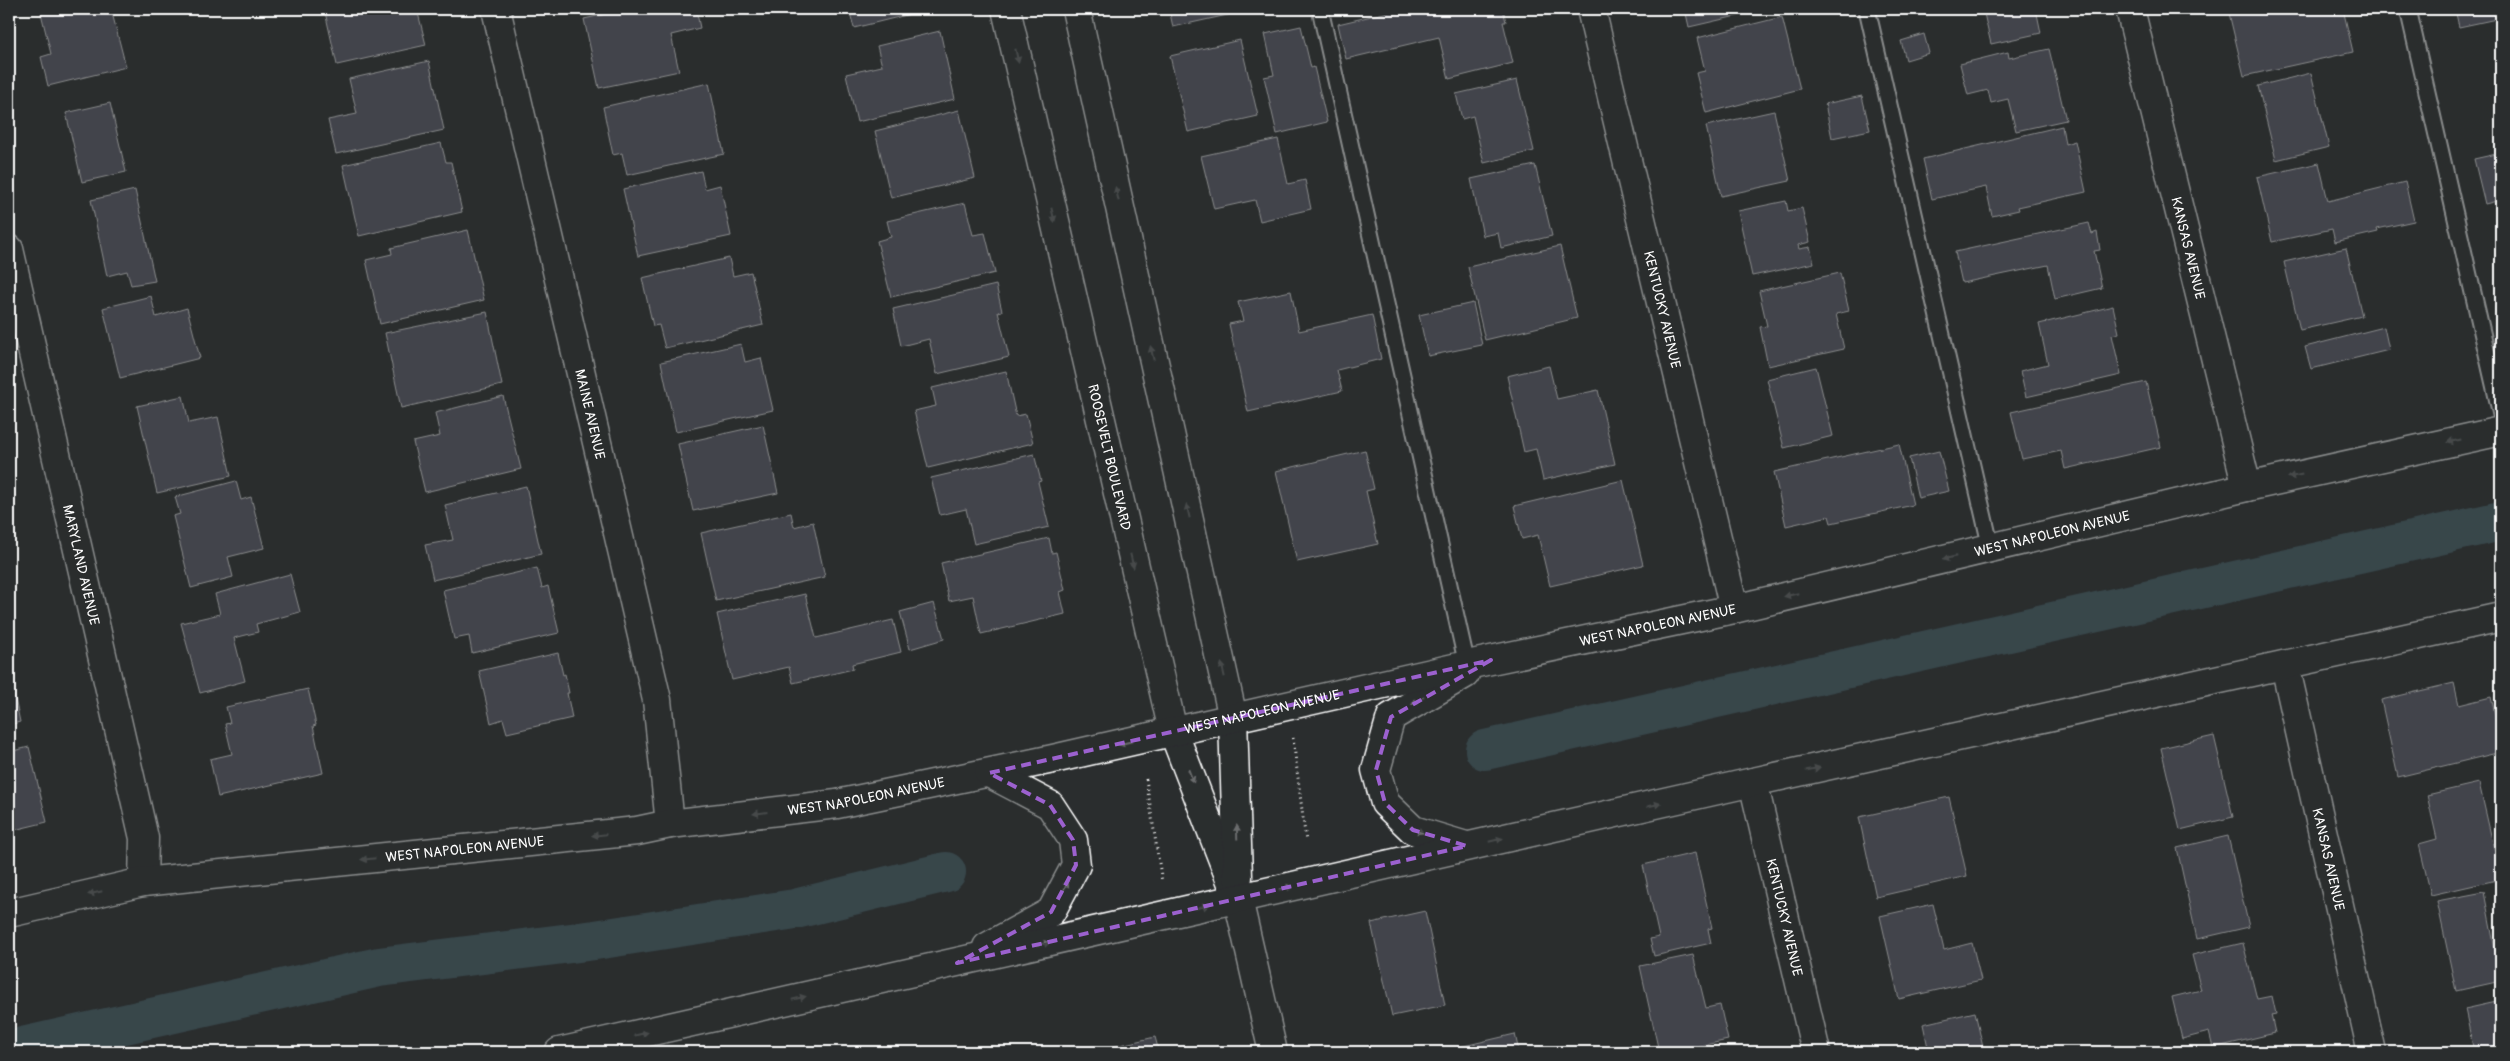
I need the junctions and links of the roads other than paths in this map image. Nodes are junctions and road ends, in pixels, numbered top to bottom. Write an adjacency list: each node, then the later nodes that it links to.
1 (496, 9): 22 (street, MAINE AVENUE)
2 (1006, 9): 19 (street, ROOSEVELT BOULEVARD, one-way to 19)
3 (1076, 9): 18 (street, ROOSEVELT BOULEVARD, one-way to 3)
4 (1320, 9): 16 (lane)
5 (1592, 9): 14 (street, KENTUCKY AVENUE)
6 (1867, 9): 13 (lane)
7 (2130, 9): 12 (street, KANSAS AVENUE)
8 (2408, 9): 10 (lane)
9 (9, 249): 24 (street, MARYLAND AVENUE)
10 (2501, 415)
11 (2501, 431): 12 (street, WEST NAPOLEON AVENUE, one-way to 12)
12 (2247, 487): 13 (street, WEST NAPOLEON AVENUE)
13 (1991, 548): 14 (street, WEST NAPOLEON AVENUE, one-way to 14)
14 (1734, 609): 16 (street, WEST NAPOLEON AVENUE)
15 (2501, 617): 17 (street)
16 (1479, 662): 18 (street, WEST NAPOLEON AVENUE); 23 (street, one-way to 23)
17 (2285, 665): 21 (street, one-way to 17); 31 (street, KANSAS AVENUE)
18 (1233, 718): 19 (street, WEST NAPOLEON AVENUE); 25 (street, ROOSEVELT BOULEVARD, one-way to 18)
19 (1173, 731): 20 (street, WEST NAPOLEON AVENUE, one-way to 20); 25 (street, ROOSEVELT BOULEVARD, one-way to 25)
20 (989, 773): 22 (street, WEST NAPOLEON AVENUE, one-way to 22); 27 (street, one-way to 20)
21 (1753, 782): 23 (street, one-way to 21); 30 (street, KENTUCKY AVENUE)
22 (670, 824): 24 (street, WEST NAPOLEON AVENUE, one-way to 24)
23 (1467, 846): 25 (street, one-way to 23)
24 (143, 882): 26 (street, WEST NAPOLEON AVENUE, one-way to 26)
25 (1238, 898): 27 (street, one-way to 25); 29 (street, ROOSEVELT BOULEVARD)
26 (9, 913)
27 (957, 963): 28 (street, one-way to 27)
28 (559, 1052)
29 (1273, 1052)
30 (1816, 1052)
31 (2372, 1052)

